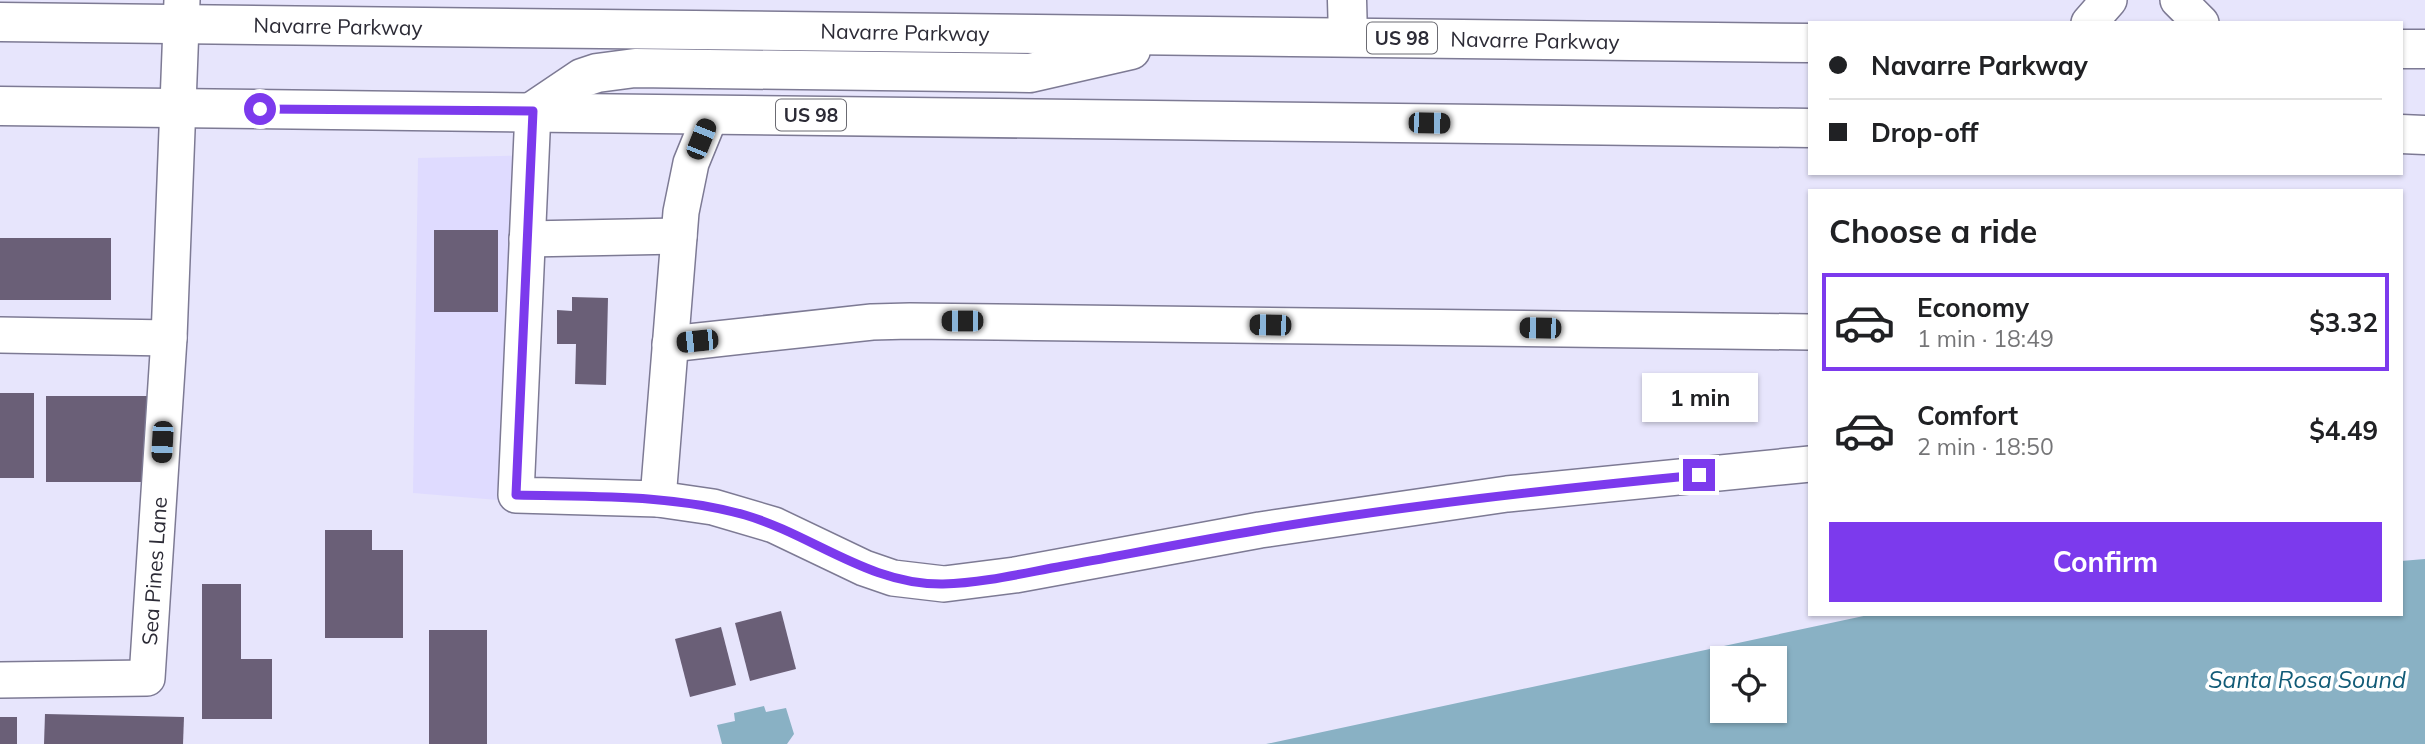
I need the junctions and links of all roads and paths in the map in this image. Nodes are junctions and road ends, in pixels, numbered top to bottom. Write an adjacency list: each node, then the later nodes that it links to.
1 (1346, 0): 9 (highway)
2 (2109, 0): 5 (street)
3 (2178, 0): 6 (street)
4 (182, 12): 7 (highway, Navarre Parkway / US 98); 8 (highway, Navarre Parkway / US 98); 14 (street, Sea Pines Lane)
5 (2091, 21)
6 (2199, 21)
7 (0, 22)
8 (1191, 36): 9 (highway, Navarre Parkway / US 98); 15 (highway)
9 (1348, 37): 10 (highway, Navarre Parkway / US 98)
10 (1808, 43)
11 (2403, 48): 12 (highway)
12 (2425, 49)
13 (0, 106): 14 (highway, US 98)
14 (178, 108): 15 (highway, US 98); 26 (street, Sea Pines Lane)
15 (533, 111): 16 (highway, US 98); 23 (street)
16 (711, 114): 17 (highway, US 98); 22 (street)
17 (1808, 128)
18 (2425, 135): 19 (highway)
19 (2403, 137)
20 (2403, 138): 21 (street)
21 (2425, 149)
22 (678, 236): 23 (street); 27 (street)
23 (527, 239): 29 (street)
24 (1808, 332): 27 (street)
25 (0, 335): 26 (street)
26 (169, 338): 30 (street, Sea Pines Lane)
27 (670, 344): 29 (street)
28 (1808, 464): 29 (street)
29 (658, 499)
30 (0, 680)

